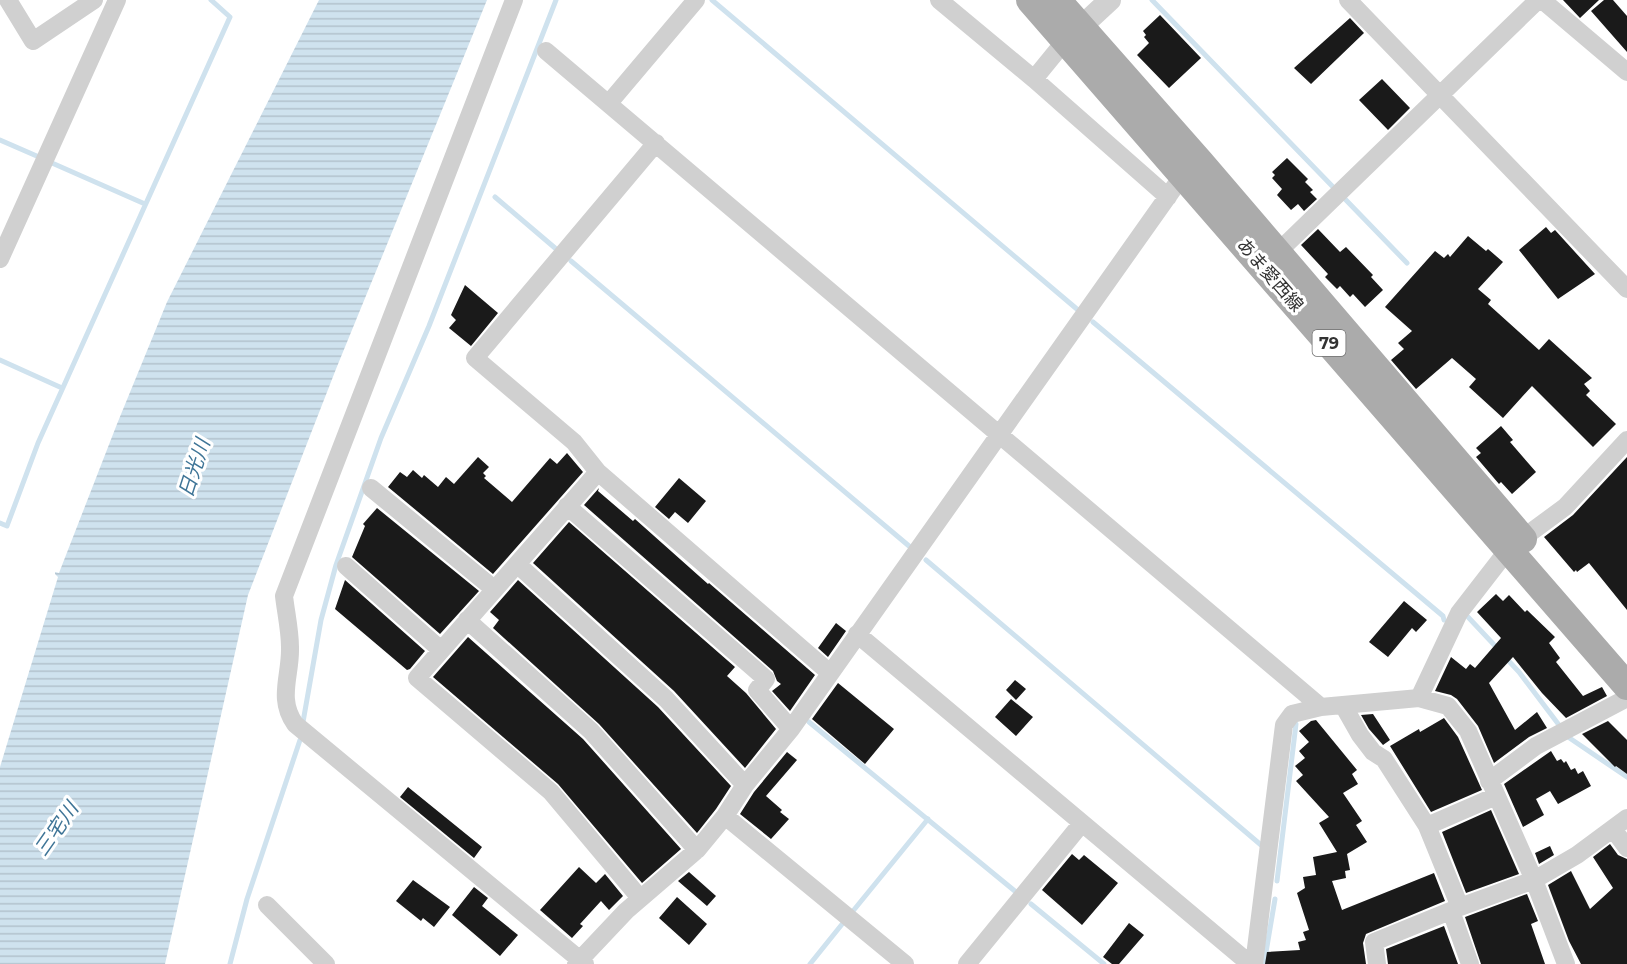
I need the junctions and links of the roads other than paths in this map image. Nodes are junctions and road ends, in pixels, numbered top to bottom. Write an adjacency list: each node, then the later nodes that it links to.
1 (8, 0): 2 (street)
2 (94, 0)
3 (117, 0): 21 (street)
4 (514, 0): 55 (street)
5 (696, 0): 17 (street)
6 (939, 0): 15 (street)
7 (1030, 0): 12 (main road, あま愛西線 / 79)
8 (1057, 0): 12 (main road, あま愛西線 / 79)
9 (1110, 0): 12 (street)
10 (1348, 0): 16 (street)
11 (1540, 0): 14 (street); 16 (street)
12 (1074, 35): 15 (street); 19 (main road, あま愛西線 / 79); 20 (main road, あま愛西線 / 79)
13 (546, 51): 17 (street)
14 (1627, 72)
15 (1034, 79): 19 (street)
16 (1440, 94): 20 (street); 22 (street)
17 (609, 103): 18 (street)
18 (656, 143): 23 (street); 25 (street)
19 (1176, 186): 23 (street); 28 (main road, あま愛西線 / 79)
20 (1278, 252): 28 (main road, あま愛西線 / 79)
21 (0, 259)
22 (1627, 289)
23 (999, 434): 33 (street); 41 (street)
24 (1627, 440): 28 (street)
25 (598, 472): 27 (street); 36 (street)
26 (372, 488): 31 (street)
27 (567, 506): 29 (street); 42 (street)
28 (1515, 545): 35 (main road, あま愛西線 / 79); 37 (main road, あま愛西線 / 79); 38 (street)
29 (517, 564): 31 (street); 43 (street)
30 (346, 566): 34 (street)
31 (494, 590): 32 (street)
32 (467, 620): 34 (street); 50 (street)
33 (857, 634): 36 (street); 46 (street)
34 (441, 650): 52 (street)
35 (1627, 657)
36 (830, 674): 42 (street)
37 (1627, 686)
38 (1419, 698): 40 (street); 44 (street)
39 (1627, 698): 44 (street)
40 (1343, 705): 41 (street); 48 (street)
41 (1321, 706): 59 (street)
42 (791, 729): 43 (street)
43 (746, 785): 45 (street)
44 (1493, 788): 48 (street); 51 (street)
45 (725, 816): 50 (street); 57 (street)
46 (1082, 823): 58 (street); 59 (street)
47 (1620, 823): 49 (street); 51 (street)
48 (1427, 826): 54 (street)
49 (1627, 848)
50 (697, 850): 52 (street)
51 (1534, 880): 54 (street); 62 (street)
52 (640, 898): 55 (street)
53 (267, 905): 56 (street)
54 (1455, 909): 60 (street); 61 (street)
55 (580, 963)
56 (326, 964)
57 (905, 964)
58 (967, 964)
59 (1252, 964)
60 (1377, 964)
61 (1470, 964)
62 (1566, 964)

